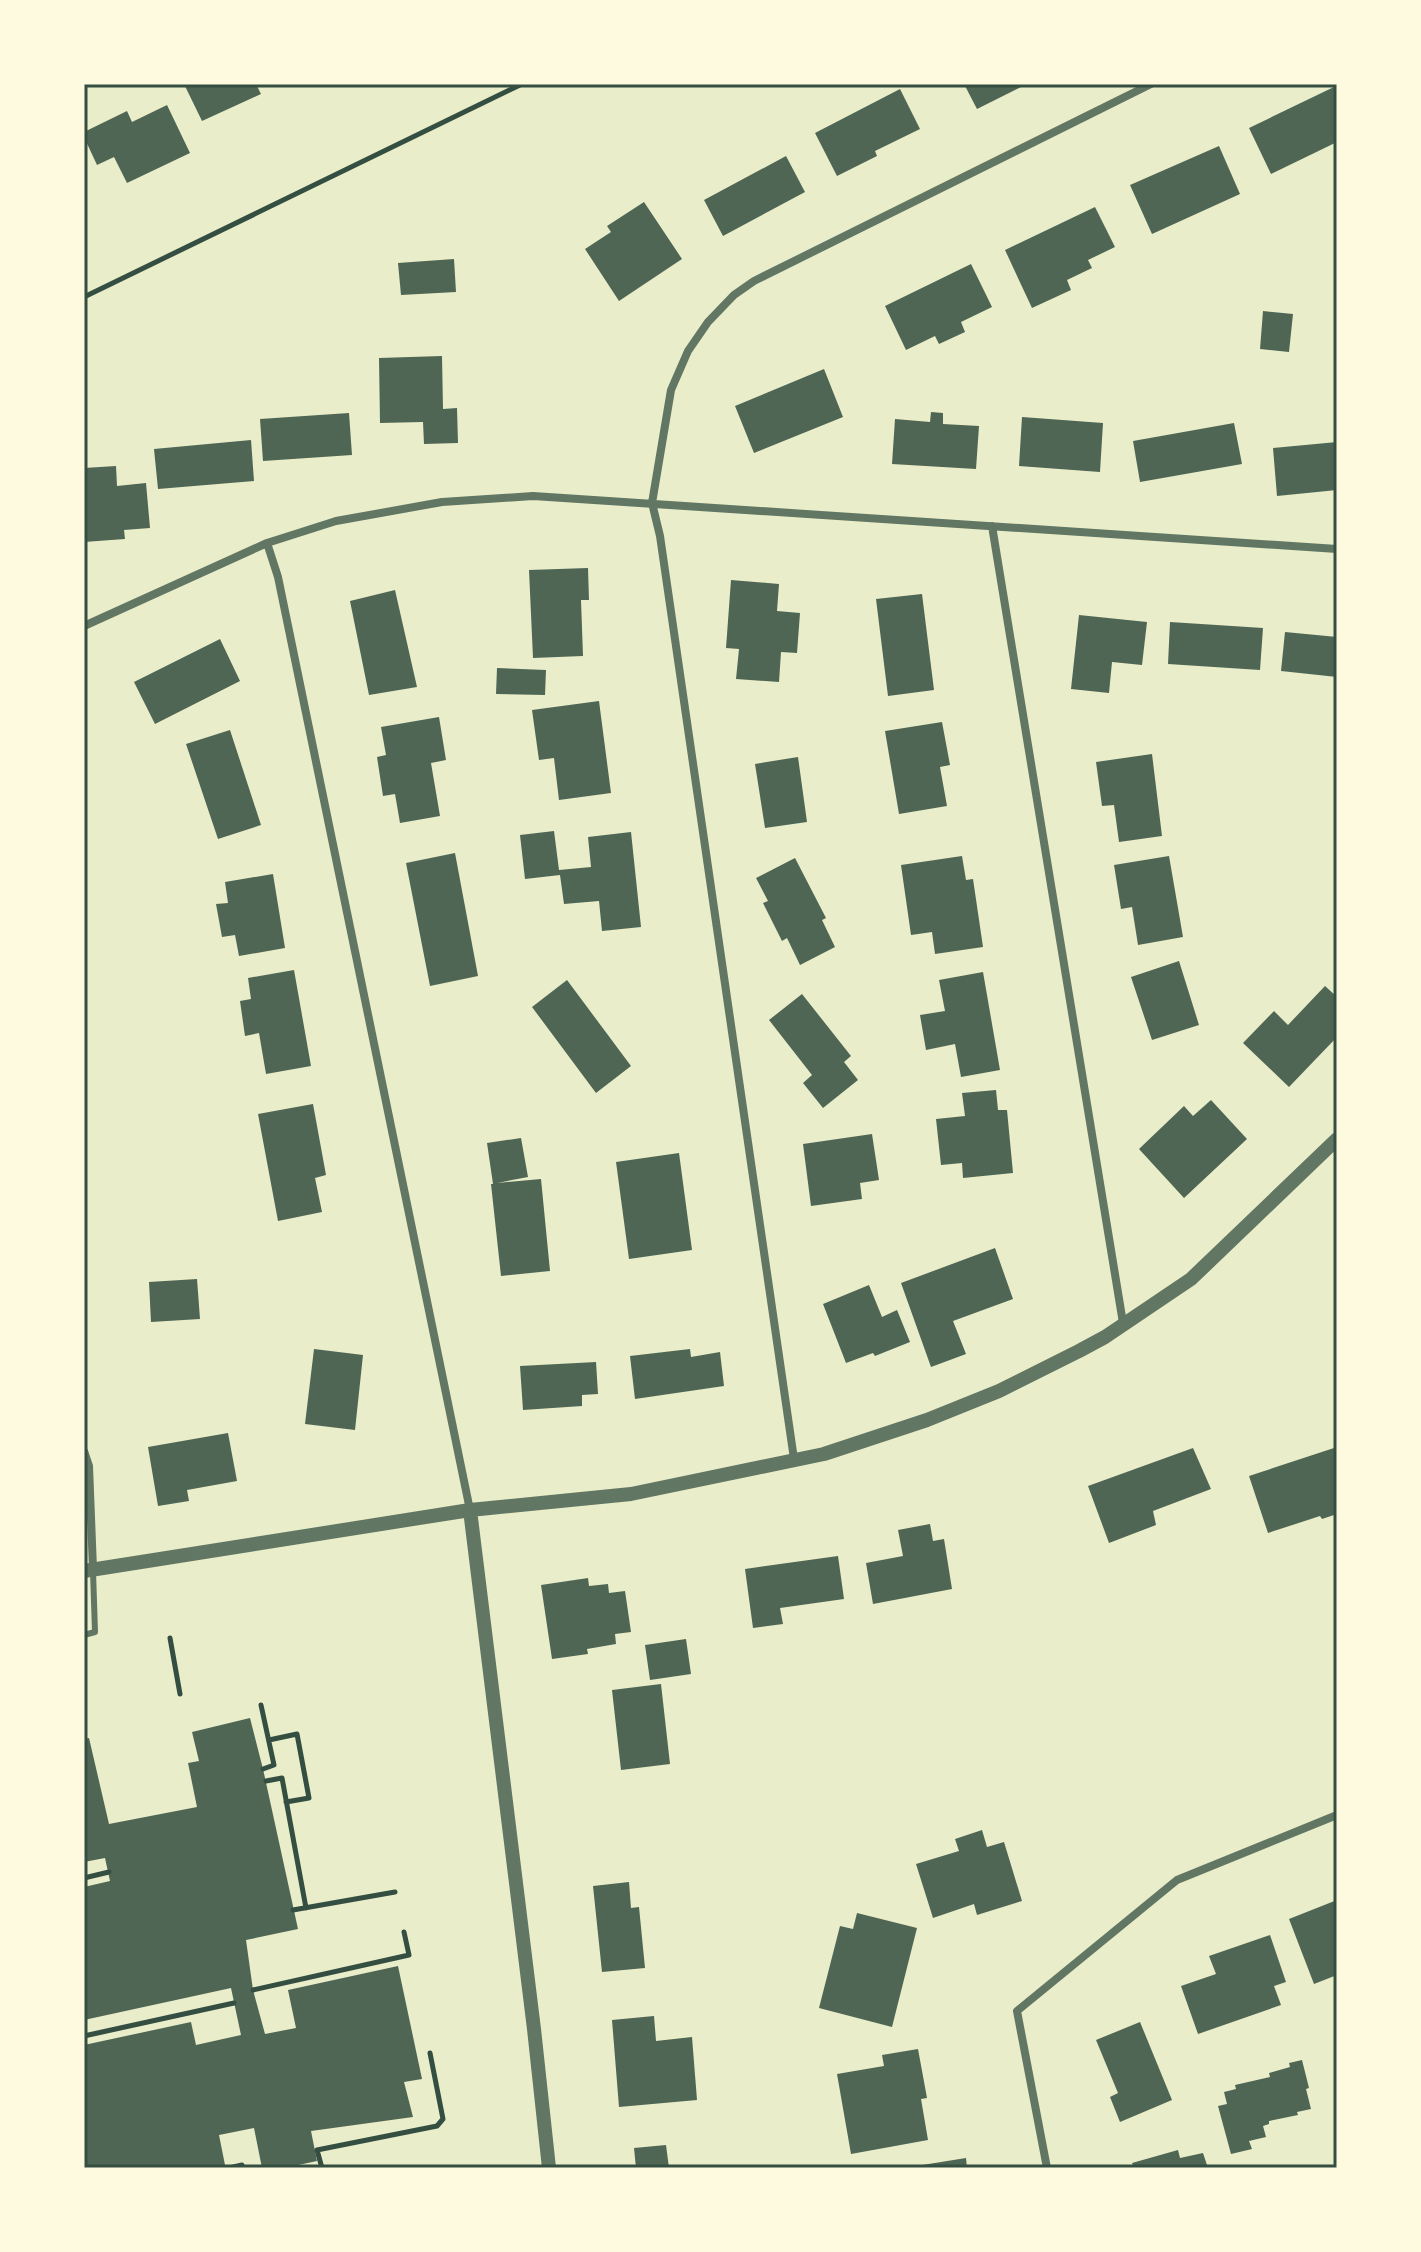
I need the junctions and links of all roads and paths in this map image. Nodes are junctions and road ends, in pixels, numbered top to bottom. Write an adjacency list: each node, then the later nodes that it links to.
1 (522, 84): 3 (path)
2 (1151, 84): 4 (street)
3 (84, 297)
4 (652, 503): 5 (street); 6 (street); 12 (street)
5 (992, 526): 7 (street); 10 (street)
6 (267, 543): 8 (street); 13 (street)
7 (1337, 549)
8 (84, 626)
9 (1337, 1139): 10 (street)
10 (1123, 1323): 12 (street)
11 (84, 1451): 14 (street)
12 (794, 1459): 13 (street)
13 (470, 1510): 14 (street); 37 (street)
14 (88, 1570): 15 (lane)
15 (84, 1635)
16 (170, 1638): 17 (path)
17 (180, 1694)
18 (261, 1705): 19 (path)
19 (269, 1740): 20 (path); 22 (path)
20 (263, 1769)
21 (266, 1781): 22 (path)
22 (286, 1802): 27 (path)
23 (1337, 1815): 38 (street)
24 (109, 1872): 25 (path)
25 (84, 1878)
26 (395, 1892): 27 (path)
27 (306, 1908): 28 (path)
28 (293, 1910)
29 (404, 1932): 30 (path)
30 (253, 1990)
31 (234, 2003): 32 (path)
32 (84, 2036)
33 (430, 2053): 36 (path)
34 (229, 2168): 35 (path)
35 (243, 2168)
36 (322, 2168)
37 (549, 2168)
38 (1047, 2168)

